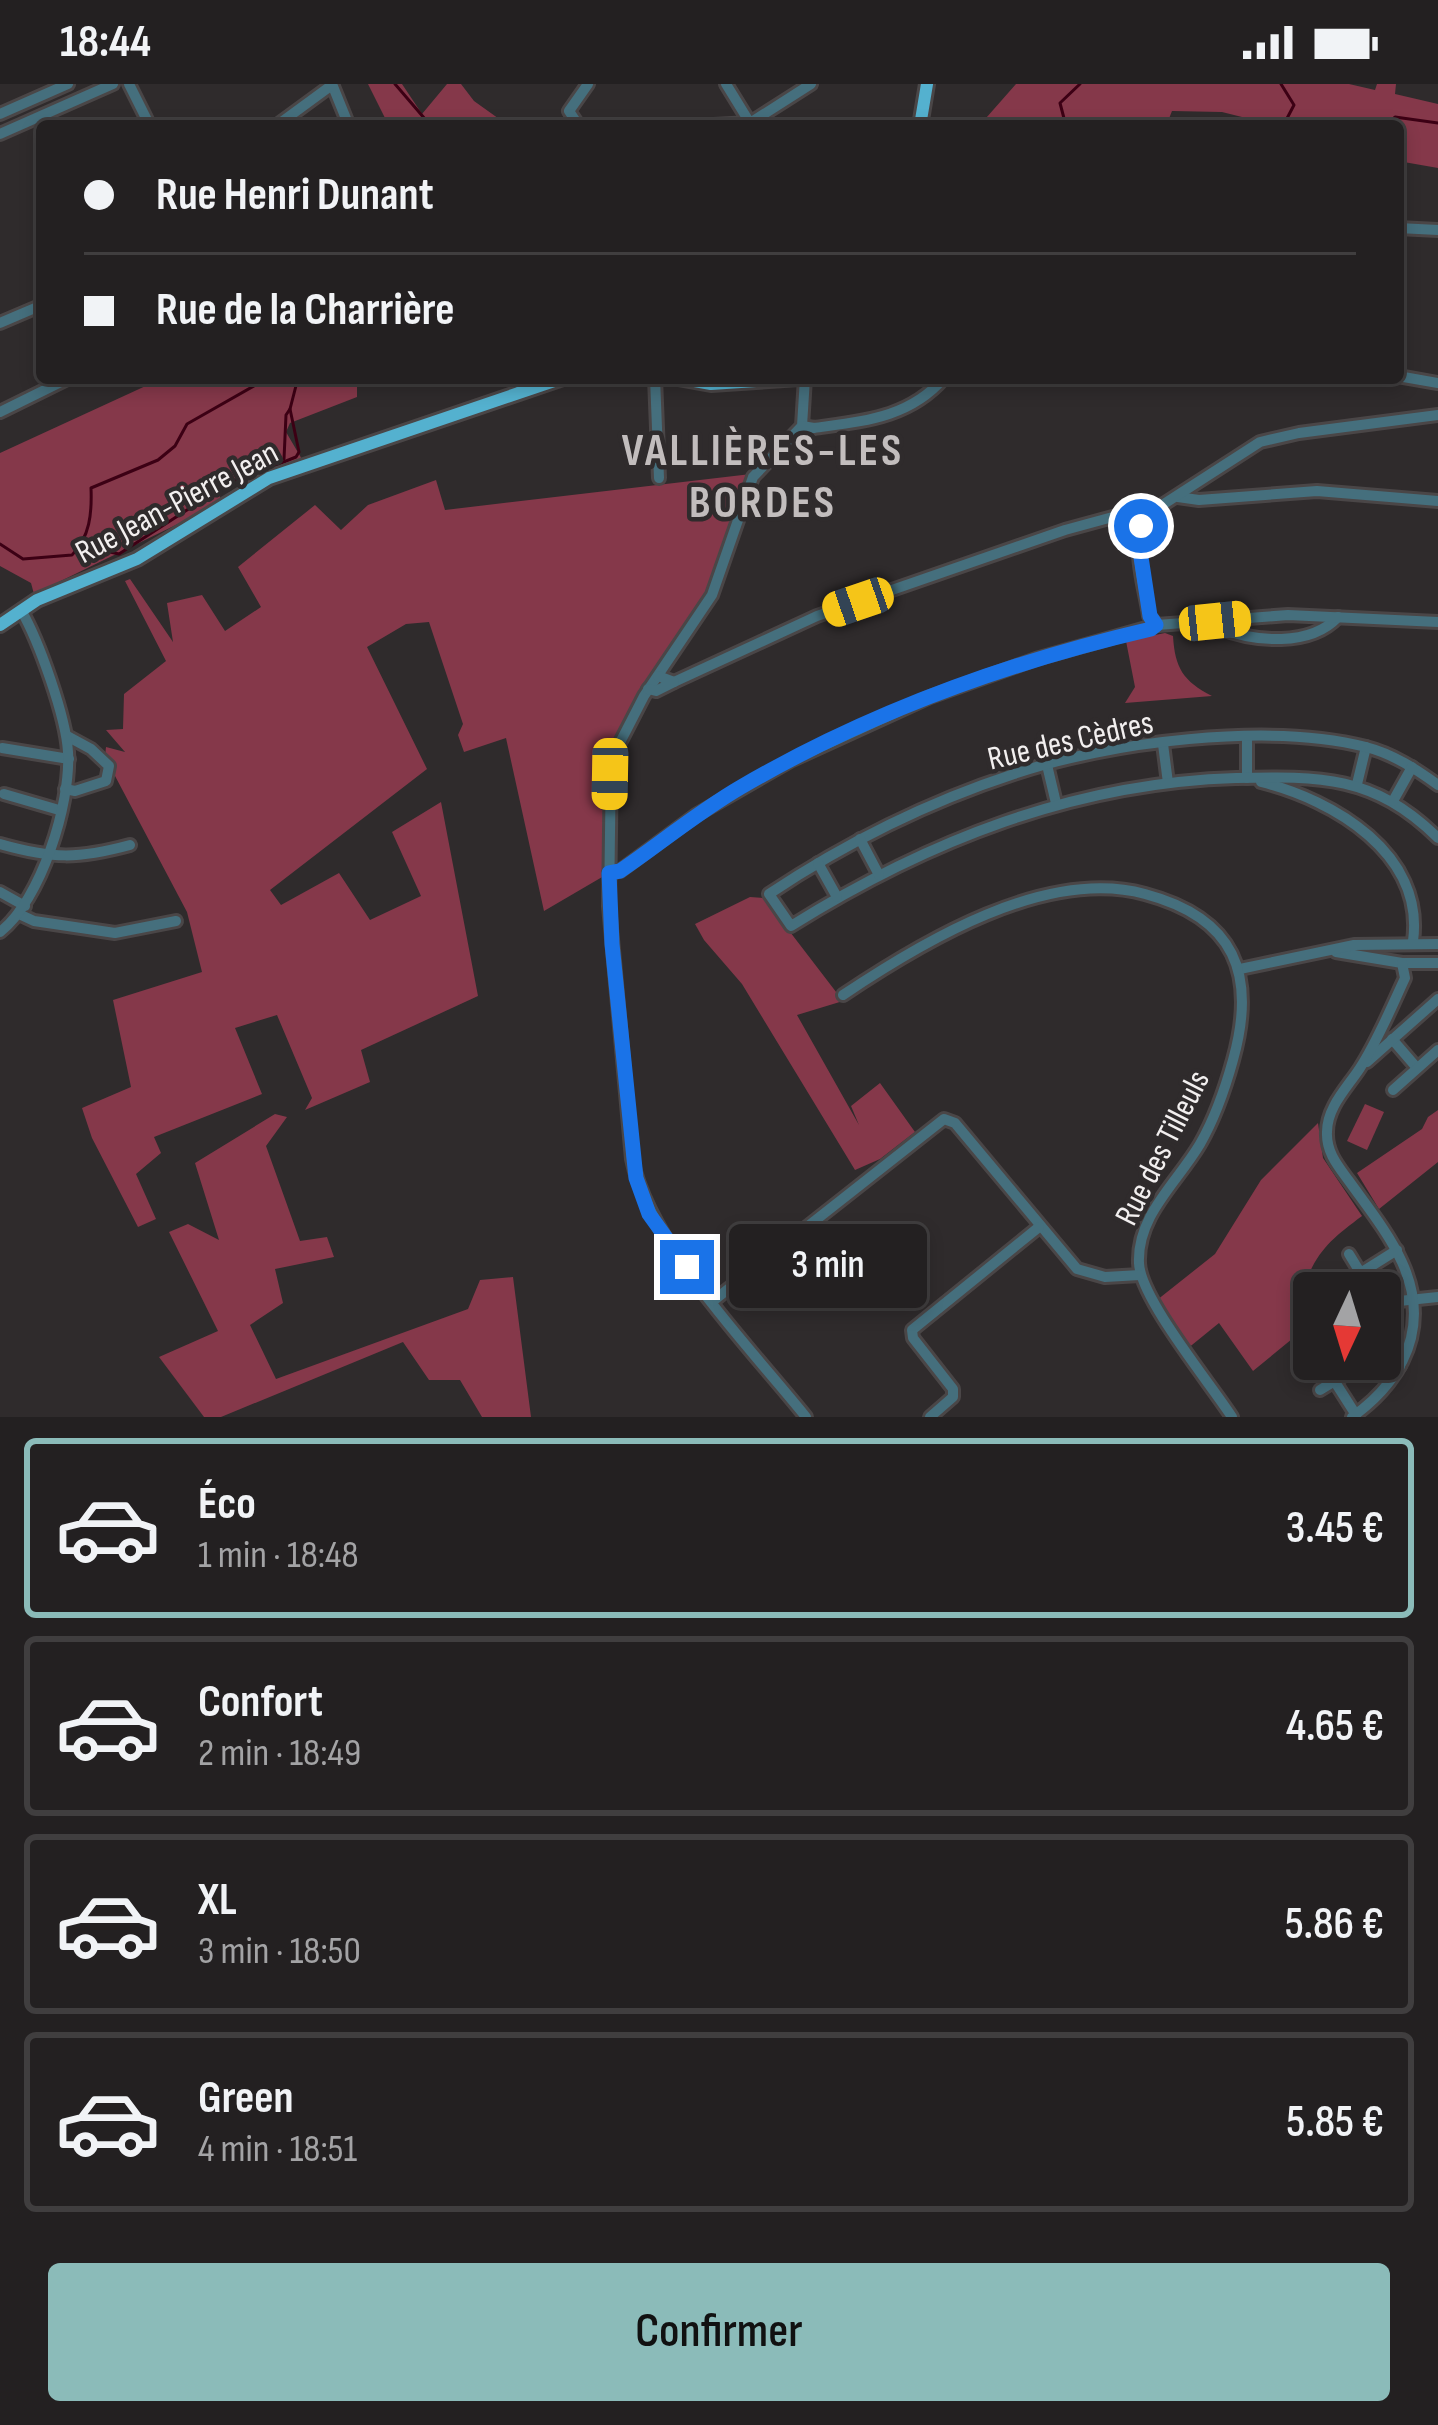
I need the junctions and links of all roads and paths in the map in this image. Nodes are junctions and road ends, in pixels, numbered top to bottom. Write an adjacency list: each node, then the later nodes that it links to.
1 (68, 84): 9 (street)
2 (113, 84): 11 (street)
3 (129, 84): 12 (street)
4 (332, 84): 13 (street); 14 (street)
5 (588, 84): 15 (street)
6 (726, 84): 16 (street)
7 (811, 84): 17 (street)
8 (927, 84): 18 (main road)
9 (30, 100): 10 (street); 11 (street)
10 (0, 114)
11 (38, 117): 19 (street)
12 (147, 120)
13 (285, 120)
14 (347, 120)
15 (574, 120)
16 (748, 120)
17 (755, 120)
18 (921, 120)
19 (0, 134)
20 (1404, 228): 21 (street)
21 (1438, 230)
22 (36, 307): 23 (street)
23 (0, 322)
24 (1404, 377): 25 (street)
25 (1438, 383)
26 (57, 384): 31 (street)
27 (520, 384): 41 (main road, Rue Jean-Pierre Jean)
28 (655, 384): 35 (street)
29 (802, 384): 33 (street)
30 (938, 384): 33 (street)
31 (0, 412)
32 (1438, 416): 34 (street)
33 (802, 426): 47 (street)
34 (1206, 475): 36 (street); 37 (street)
35 (658, 478)
36 (1192, 486): 37 (street); 38 (street)
37 (1214, 496): 38 (street); 39 (street)
38 (1178, 497): 40 (street)
39 (1438, 501)
40 (1146, 524): 46 (street); 48 (street)
41 (21, 610): 45 (main road, Rue Jean-Pierre Jean); 50 (street)
42 (1338, 617): 43 (street); 43 (street); 44 (street)
43 (1215, 621): 46 (street)
44 (1438, 622)
45 (0, 625)
46 (1156, 625): 74 (street)
47 (658, 676): 48 (street); 49 (street)
48 (674, 682): 49 (street)
49 (649, 689): 74 (street)
50 (67, 736): 55 (street); 63 (street)
51 (1246, 737): 52 (street, Rue des Cèdres); 53 (street, Rue des Cèdres); 58 (street)
52 (1163, 744): 56 (street, Rue des Cèdres); 60 (street)
53 (1366, 747): 57 (street, Rue des Cèdres); 61 (street)
54 (2, 748): 55 (street)
55 (69, 759): 63 (street)
56 (1047, 765): 66 (street); 69 (street, Rue des Cèdres)
57 (1412, 767): 62 (street, Rue des Cèdres); 65 (street)
58 (1246, 778): 59 (street); 60 (street)
59 (1296, 783): 61 (street); 81 (street)
60 (1168, 784): 66 (street)
61 (1357, 784): 65 (street)
62 (1438, 785)
63 (65, 789): 67 (street)
64 (4, 794): 67 (street)
65 (1393, 801): 68 (street)
66 (1056, 802): 75 (street)
67 (59, 810): 72 (street)
68 (1438, 838)
69 (860, 839): 73 (street, Rue des Cèdres); 75 (street)
70 (0, 844): 72 (street)
71 (130, 844): 72 (street)
72 (48, 857): 78 (street)
73 (818, 863): 77 (street); 77 (street, Rue des Cèdres)
74 (609, 873): 99 (street)
75 (879, 875): 77 (street)
76 (0, 892): 78 (street)
77 (838, 897)
78 (22, 910): 79 (street); 80 (street)
79 (176, 921)
80 (0, 932)
81 (1413, 941): 82 (street); 83 (street)
82 (1438, 944)
83 (1373, 950): 84 (street); 86 (street)
84 (1402, 963): 85 (street); 90 (street)
85 (1438, 963)
86 (1240, 969): 87 (street); 97 (street, Rue des Tilleuls)
87 (843, 995)
88 (1438, 999): 89 (street)
89 (1392, 1039): 90 (street); 92 (street)
90 (1377, 1046): 95 (street)
91 (1438, 1050): 92 (street)
92 (1417, 1068): 93 (street)
93 (1393, 1090)
94 (1039, 1227): 97 (street); 99 (street); 108 (street)
95 (1397, 1250): 96 (street); 101 (street)
96 (1349, 1254)
97 (1140, 1275): 109 (street, Rue des Tilleuls)
98 (1438, 1297): 101 (street)
99 (713, 1300): 107 (street)
100 (1401, 1302): 101 (street)
101 (1414, 1302): 102 (street)
102 (1401, 1363)
103 (1389, 1380): 106 (street)
104 (1335, 1382): 105 (street); 106 (street)
105 (1320, 1390)
106 (1354, 1416)
107 (806, 1417)
108 (930, 1417)
109 (1232, 1417)

